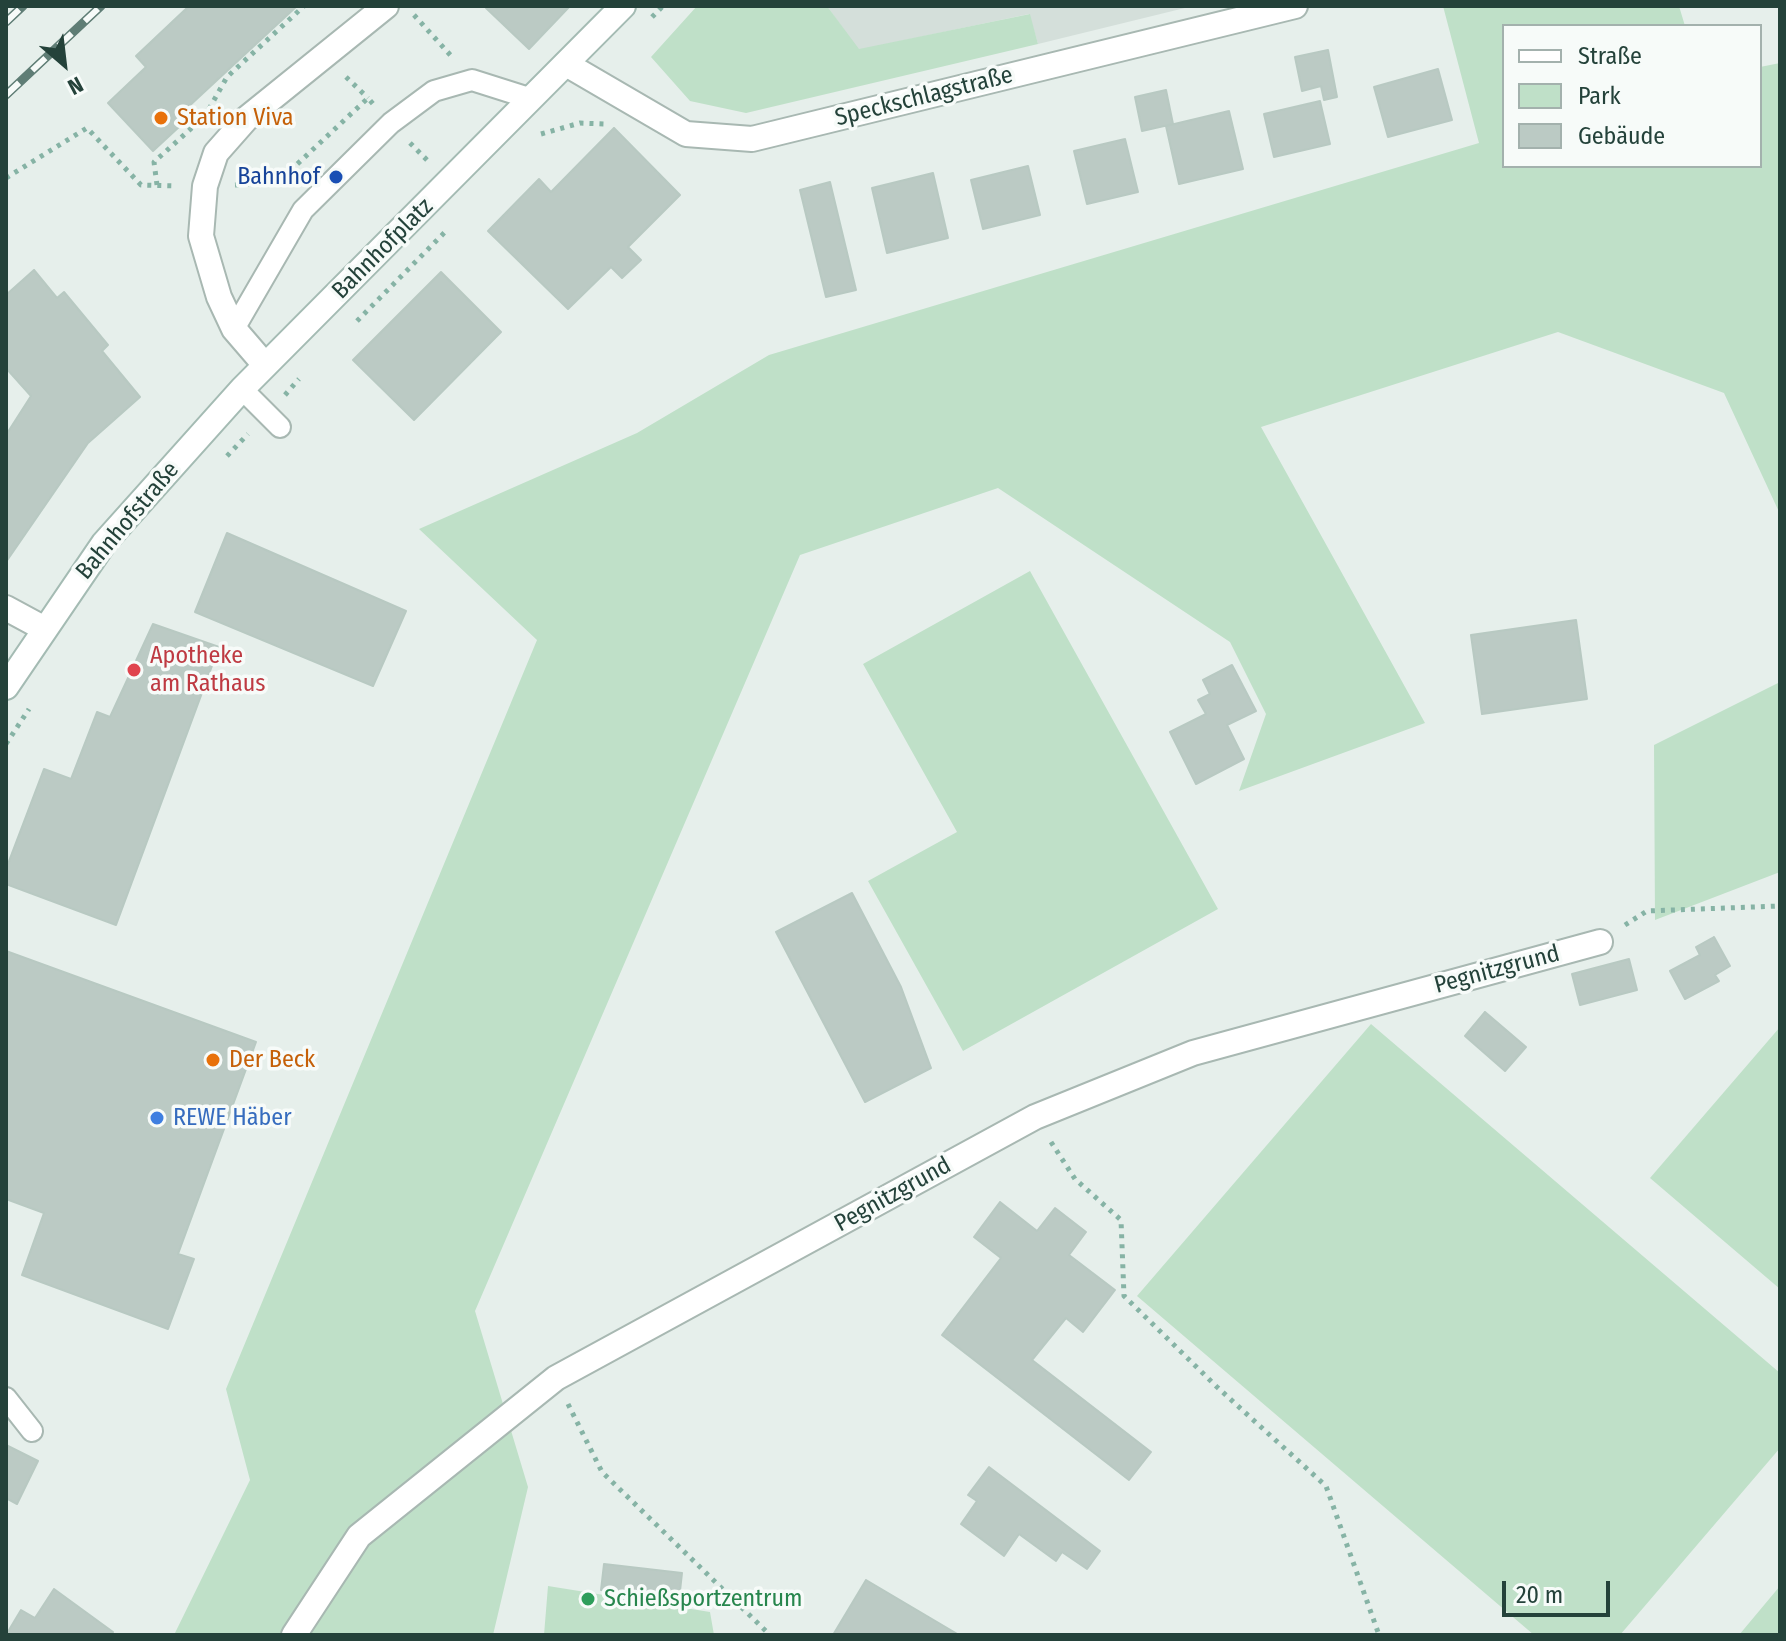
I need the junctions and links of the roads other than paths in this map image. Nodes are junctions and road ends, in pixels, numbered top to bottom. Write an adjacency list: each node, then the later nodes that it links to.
1 (386, 6): 6 (street)
2 (623, 6): 4 (street, Bahnhofplatz)
3 (1295, 6): 4 (street, Speckschlagstraße)
4 (566, 64): 5 (street, Bahnhofplatz)
5 (532, 99): 6 (lane); 7 (street, Bahnhofplatz)
6 (234, 329): 7 (street)
7 (265, 365): 8 (street, Bahnhofstraße)
8 (242, 389): 9 (lane); 11 (street, Bahnhofstraße)
9 (273, 421)
10 (6, 608): 11 (street)
11 (43, 628): 12 (street, Bahnhofstraße)
12 (6, 687)
13 (1600, 942): 16 (street, Pegnitzgrund)
14 (6, 1398): 15 (lane)
15 (32, 1431)
16 (294, 1635)

